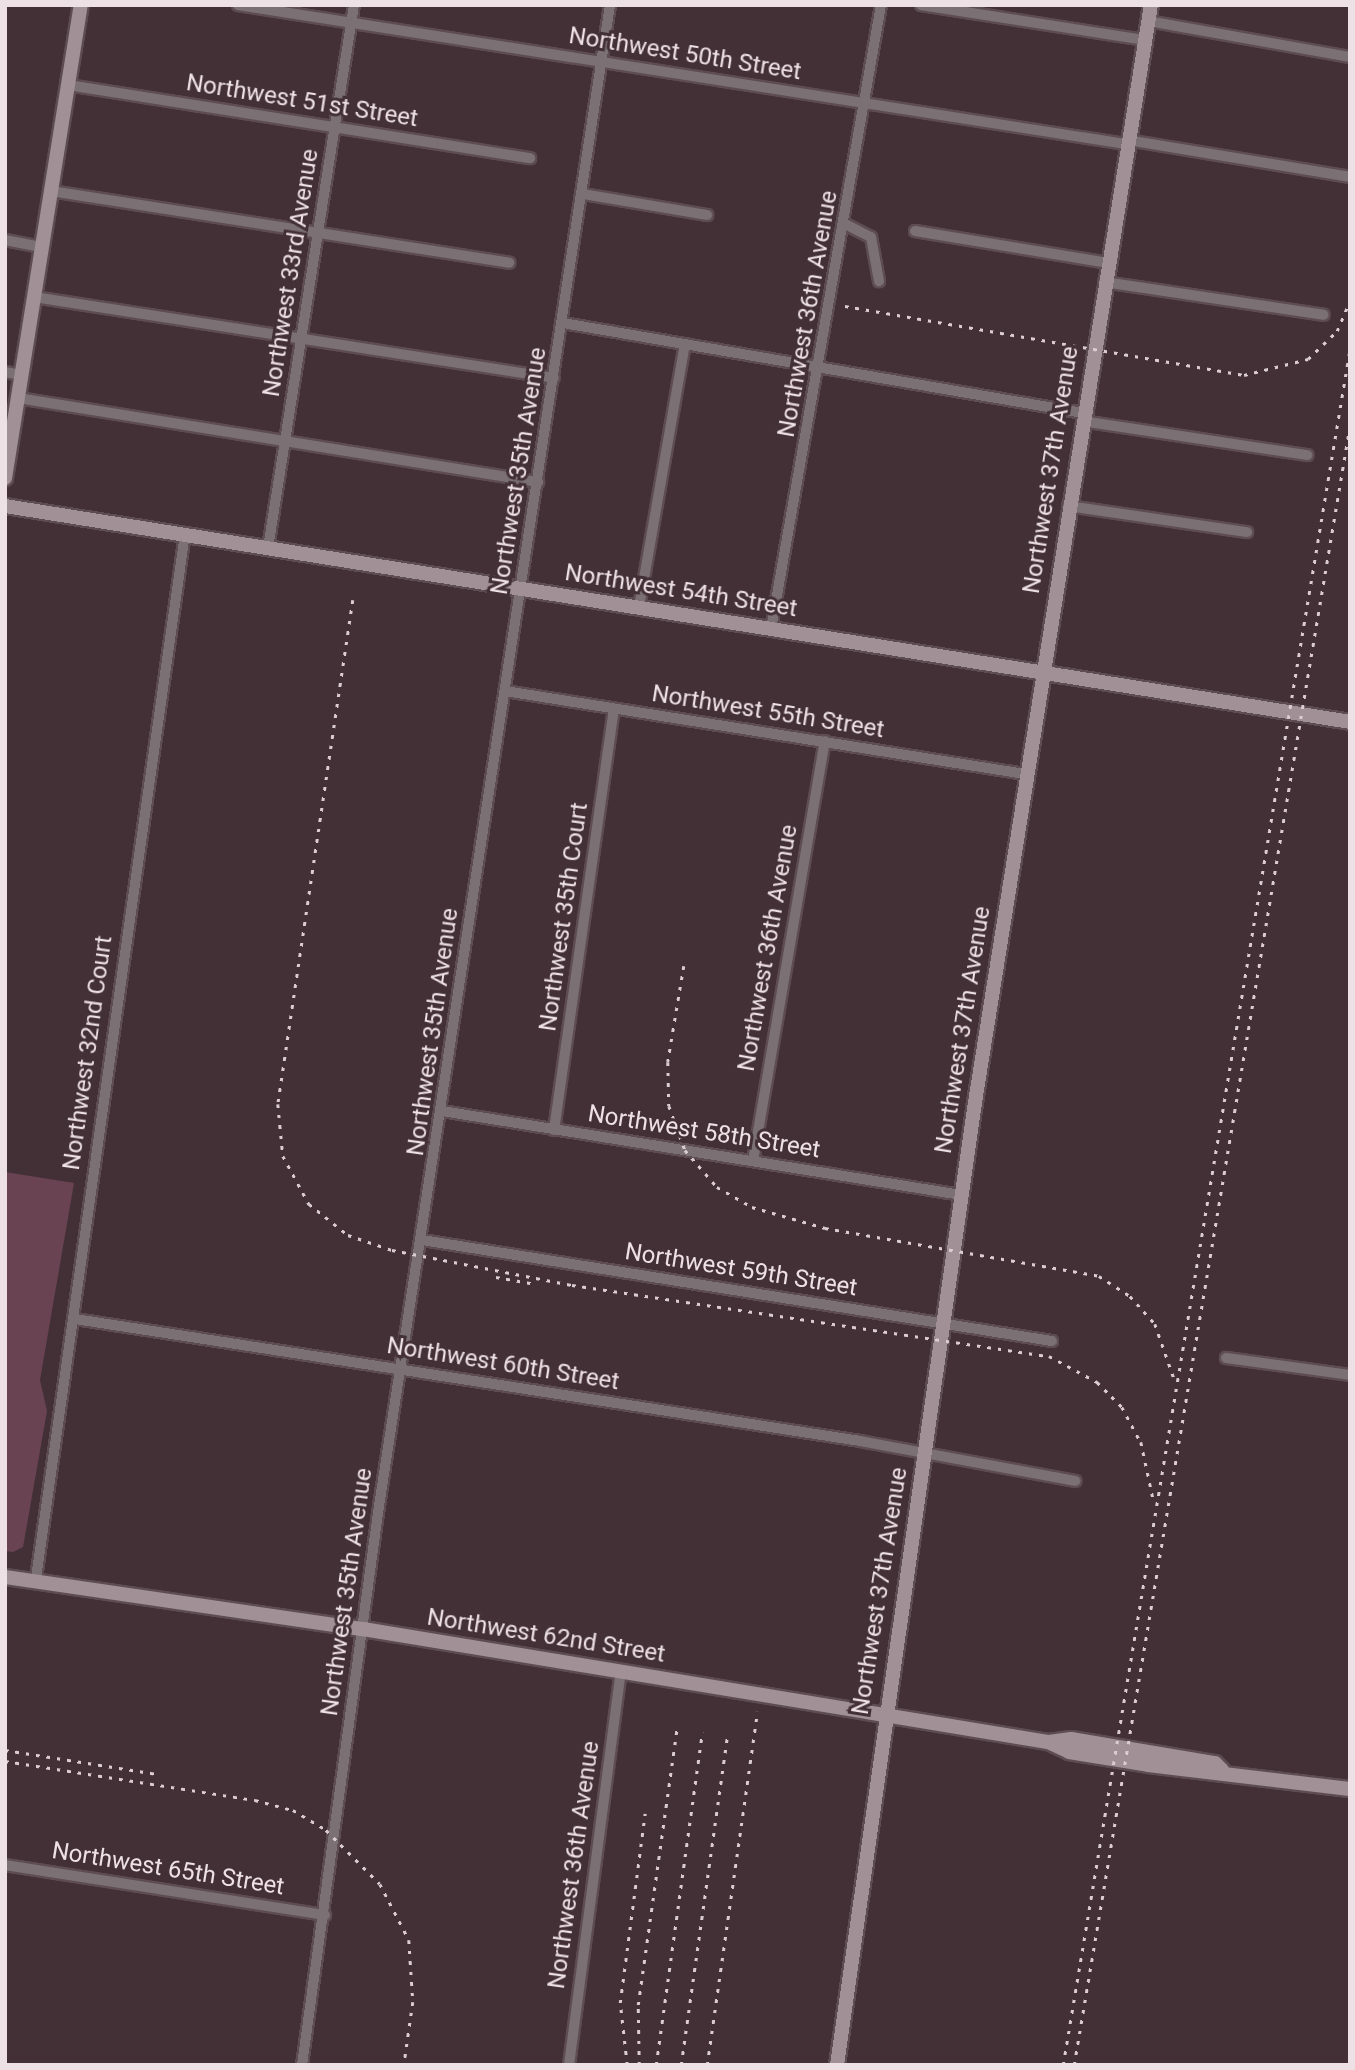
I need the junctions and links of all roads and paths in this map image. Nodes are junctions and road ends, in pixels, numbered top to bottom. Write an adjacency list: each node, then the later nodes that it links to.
1 (81, 5): 13 (main road)
2 (238, 5): 9 (street, Northwest 50th Street)
3 (354, 5): 9 (street, Northwest 33rd Avenue)
4 (610, 5): 12 (street, Northwest 35th Avenue)
5 (881, 5): 14 (street, Northwest 36th Avenue)
6 (921, 5): 10 (street)
7 (1151, 5): 8 (main road, Northwest 37th Avenue)
8 (1148, 21): 10 (main road, Northwest 37th Avenue); 11 (street)
9 (351, 23): 12 (street, Northwest 50th Street); 15 (street, Northwest 33rd Avenue)
10 (1145, 40): 16 (main road, Northwest 37th Avenue)
11 (1350, 57)
12 (601, 62): 14 (street, Northwest 50th Street); 20 (street, Northwest 35th Avenue)
13 (68, 85): 15 (street, Northwest 51st Street); 19 (main road)
14 (865, 103): 16 (street, Northwest 50th Street); 22 (street, Northwest 36th Avenue)
15 (335, 129): 17 (street, Northwest 51st Street); 24 (street, Northwest 33rd Avenue)
16 (1127, 142): 18 (street, Northwest 50th Street); 27 (main road, Northwest 37th Avenue)
17 (530, 158)
18 (1350, 177)
19 (51, 191): 24 (street); 26 (main road)
20 (583, 194): 21 (street); 33 (street, Northwest 35th Avenue)
21 (707, 215)
22 (845, 224): 29 (street); 36 (street, Northwest 36th Avenue)
23 (915, 231): 27 (street)
24 (318, 233): 28 (street); 34 (street, Northwest 33rd Avenue)
25 (5, 240): 26 (street)
26 (42, 247): 31 (main road)
27 (1108, 263): 30 (main road, Northwest 37th Avenue)
28 (509, 264)
29 (879, 281)
30 (1104, 282): 32 (street); 41 (main road, Northwest 37th Avenue)
31 (34, 297): 34 (street); 38 (main road)
32 (1324, 315)
33 (563, 323): 35 (street); 39 (street, Northwest 35th Avenue)
34 (300, 337): 39 (street); 42 (street, Northwest 33rd Avenue)
35 (685, 344): 36 (street); 52 (street)
36 (821, 367): 41 (street); 53 (street, Northwest 36th Avenue)
37 (5, 372): 38 (street)
38 (22, 375): 40 (main road)
39 (554, 377): 45 (street, Northwest 35th Avenue)
40 (18, 398): 42 (street); 44 (main road)
41 (1083, 417): 43 (street); 47 (main road, Northwest 37th Avenue)
42 (285, 442): 45 (street); 50 (street, Northwest 33rd Avenue)
43 (1307, 455)
44 (5, 478)
45 (538, 482): 51 (street, Northwest 35th Avenue)
46 (5, 506): 49 (main road, Northwest 54th Street)
47 (1068, 506): 48 (street); 54 (main road, Northwest 37th Avenue)
48 (1247, 532)
49 (184, 534): 50 (main road, Northwest 54th Street); 65 (street, Northwest 32nd Court)
50 (268, 548): 51 (main road, Northwest 54th Street)
51 (522, 588): 52 (main road, Northwest 54th Street); 55 (street, Northwest 35th Avenue)
52 (639, 607): 53 (main road, Northwest 54th Street)
53 (771, 629): 54 (main road, Northwest 54th Street)
54 (1042, 673): 57 (main road, Northwest 54th Street); 59 (main road, Northwest 37th Avenue)
55 (505, 691): 56 (street, Northwest 55th Street); 60 (street, Northwest 35th Avenue)
56 (614, 709): 58 (street, Northwest 55th Street); 61 (street, Northwest 35th Court)
57 (1350, 722)
58 (825, 741): 59 (street, Northwest 55th Street); 62 (street, Northwest 36th Avenue)
59 (1025, 774): 63 (main road, Northwest 37th Avenue)
60 (442, 1111): 61 (street, Northwest 58th Street); 64 (street, Northwest 35th Avenue)
61 (554, 1129): 62 (street, Northwest 58th Street)
62 (753, 1161): 63 (street, Northwest 58th Street)
63 (961, 1195): 66 (main road, Northwest 37th Avenue)
64 (422, 1240): 66 (street, Northwest 59th Street); 69 (street, Northwest 35th Avenue)
65 (75, 1319): 69 (street, Northwest 60th Street); 75 (street, Northwest 32nd Court)
66 (941, 1323): 67 (street, Northwest 59th Street); 71 (main road, Northwest 37th Avenue)
67 (1052, 1341)
68 (1226, 1358): 70 (street)
69 (400, 1369): 71 (street, Northwest 60th Street); 76 (street, Northwest 35th Avenue)
70 (1350, 1375)
71 (923, 1457): 72 (street, Northwest 60th Street); 78 (main road, Northwest 37th Avenue)
72 (1075, 1482)
73 (5, 1568): 75 (main road, Northwest 62nd Street)
74 (5, 1577): 75 (main road, Northwest 62nd Street)
75 (36, 1578): 76 (main road, Northwest 62nd Street)
76 (363, 1629): 77 (main road, Northwest 62nd Street); 81 (street, Northwest 35th Avenue)
77 (621, 1672): 78 (main road, Northwest 62nd Street); 83 (street, Northwest 36th Avenue)
78 (883, 1715): 79 (main road, Northwest 62nd Street); 84 (main road, Northwest 37th Avenue)
79 (1350, 1790)
80 (5, 1865): 81 (street, Northwest 65th Street)
81 (325, 1915): 82 (street, Northwest 35th Avenue)
82 (302, 2065)
83 (569, 2065)
84 (837, 2065)

